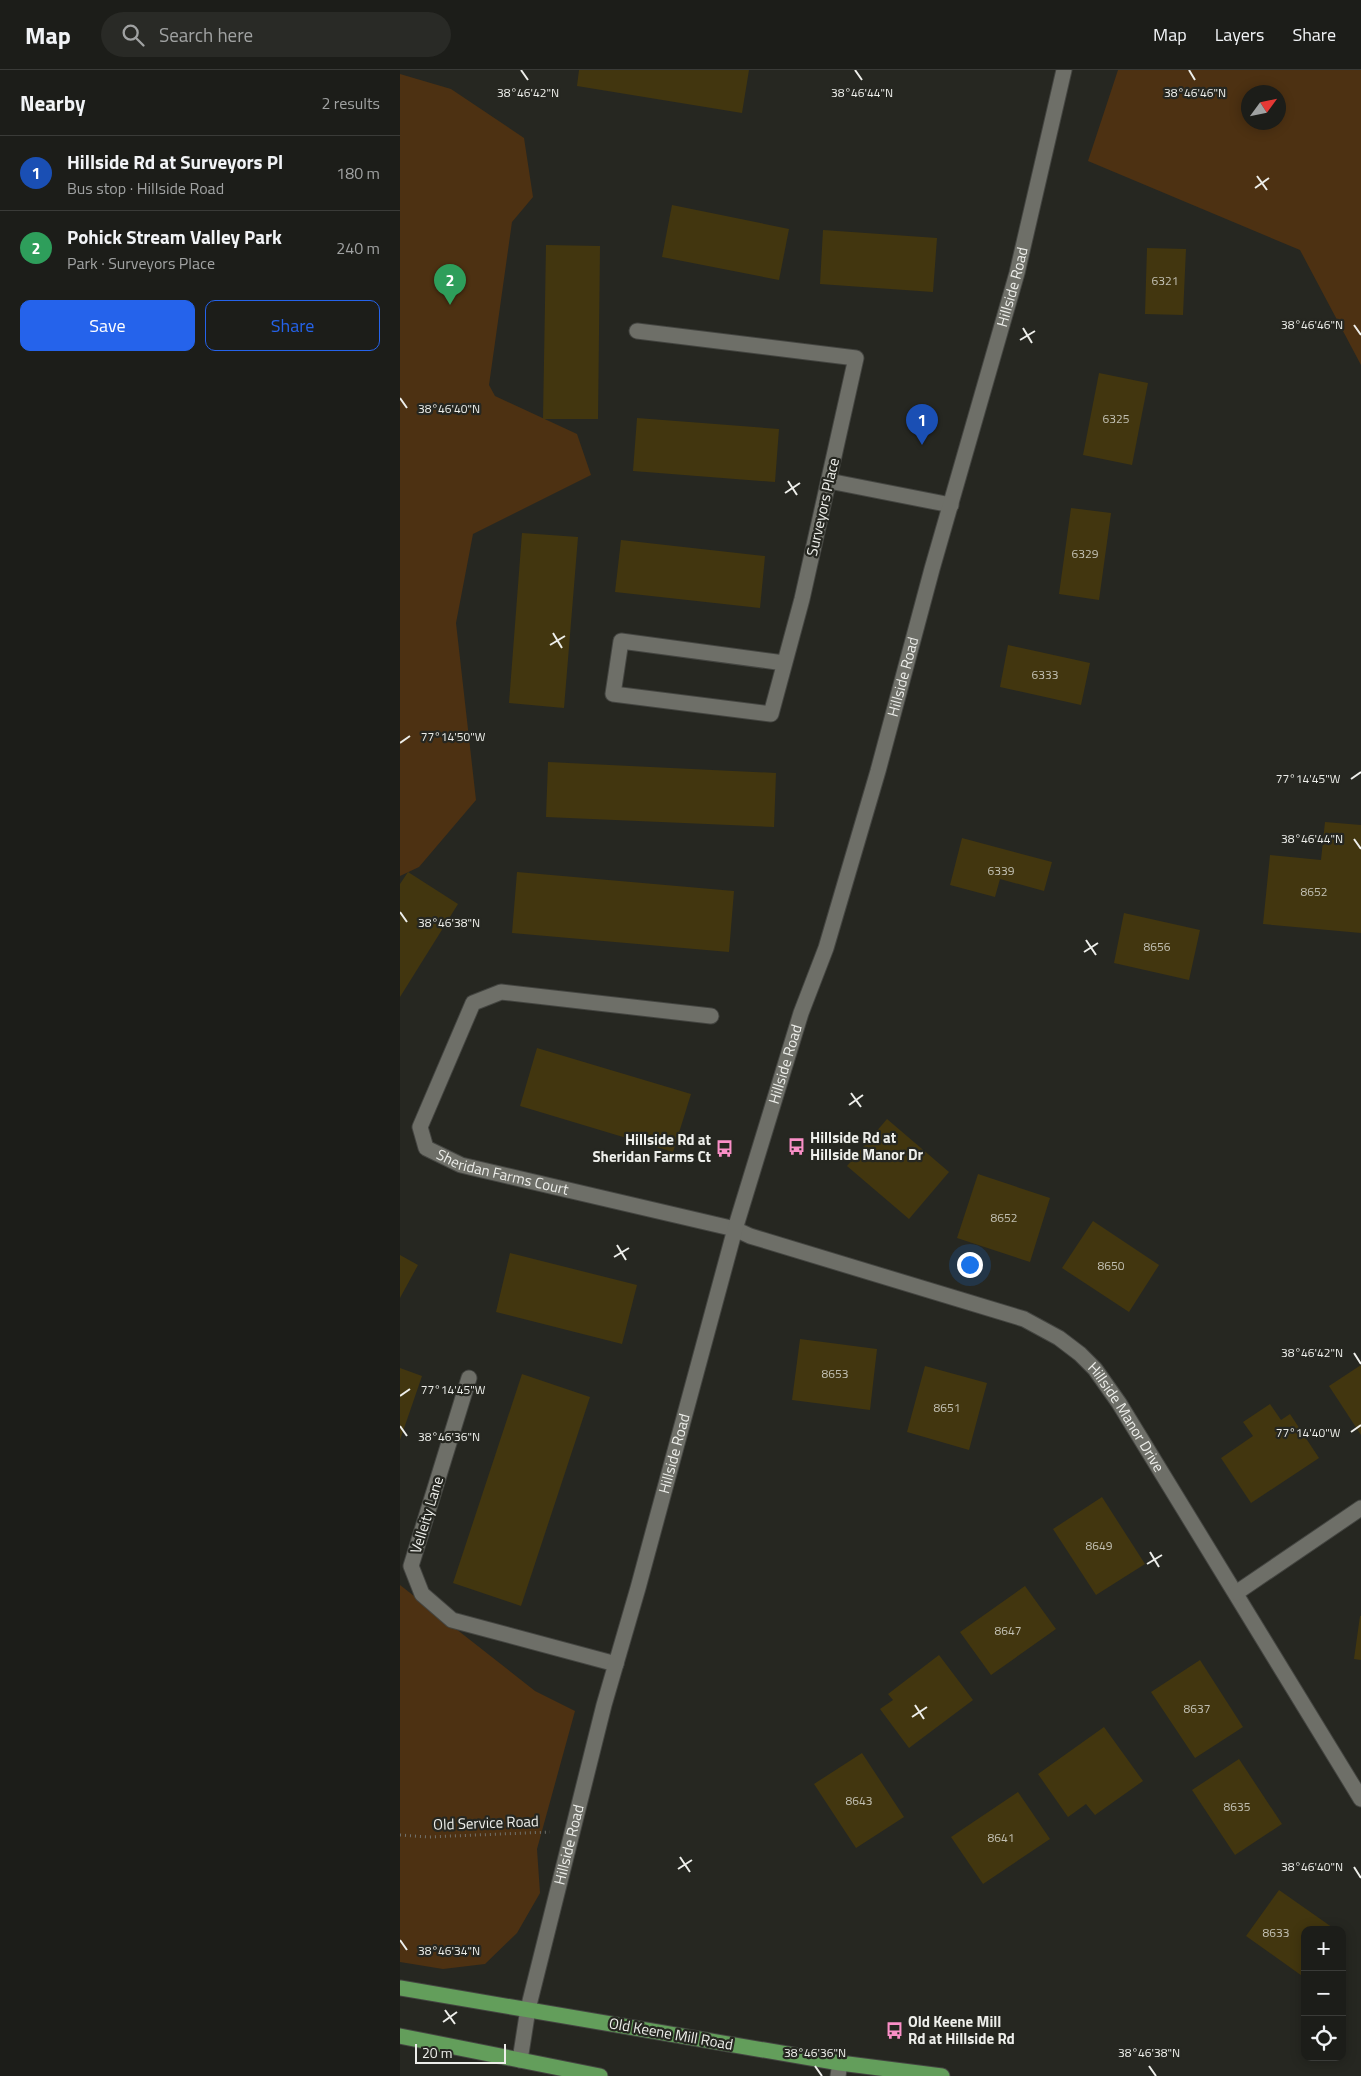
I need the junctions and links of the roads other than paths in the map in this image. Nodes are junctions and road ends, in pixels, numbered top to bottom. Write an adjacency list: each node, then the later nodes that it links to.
1 (1064, 70): 4 (street, Hillside Road)
2 (637, 331): 3 (street, Surveyors Place)
3 (829, 481): 4 (street); 5 (street, Surveyors Place)
4 (951, 505): 7 (street, Hillside Road)
5 (784, 663): 5 (street, Surveyors Place)
6 (711, 1016): 7 (street, Sheridan Farms Court)
7 (735, 1229): 10 (street, Hillside Manor Drive); 11 (street, Hillside Road)
8 (469, 1378): 11 (street, Velleity Lane)
9 (1361, 1508): 10 (street)
10 (1236, 1593): 12 (street, Hillside Manor Drive)
11 (616, 1664): 14 (street, Hillside Road)
12 (1361, 1798)
13 (400, 1988): 14 (main road, Old Keene Mill Road)
14 (528, 2009): 16 (street, Hillside Road); 17 (main road, Old Keene Mill Road)
15 (400, 2036): 16 (main road)
16 (520, 2060): 18 (main road)
17 (839, 2069): 19 (main road, Old Keene Mill Road)
18 (600, 2076)
19 (942, 2076)

